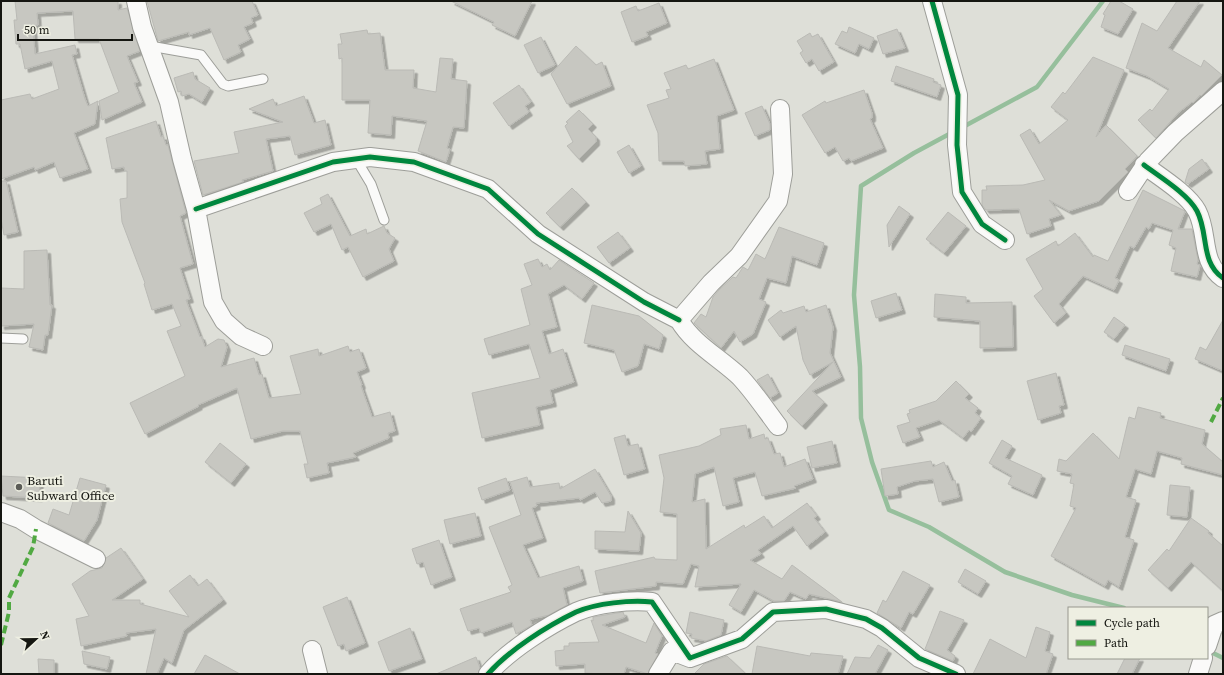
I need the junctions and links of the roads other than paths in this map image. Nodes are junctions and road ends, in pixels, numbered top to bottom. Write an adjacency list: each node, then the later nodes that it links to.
1 (136, 1): 3 (street)
2 (932, 1): 12 (street)
3 (150, 46): 4 (lane); 10 (street)
4 (263, 79)
5 (1223, 91): 8 (street)
6 (780, 109): 14 (street)
7 (356, 159): 10 (street); 11 (lane); 14 (street)
8 (1144, 165): 9 (street); 13 (street)
9 (1128, 191)
10 (196, 209): 17 (street)
11 (384, 220)
12 (1005, 240)
13 (1223, 278)
14 (679, 320): 18 (street)
15 (1, 338): 16 (lane)
16 (23, 339)
17 (264, 346)
18 (778, 426)
19 (1, 512): 20 (street)
20 (96, 559)
21 (1223, 622): 22 (street)
22 (1208, 643)
23 (312, 650): 26 (street)
24 (690, 658): 27 (street); 28 (street); 29 (street)
25 (1203, 659): 30 (street)
26 (318, 674)
27 (488, 674)
28 (658, 674)
29 (956, 674)
30 (1198, 674)

